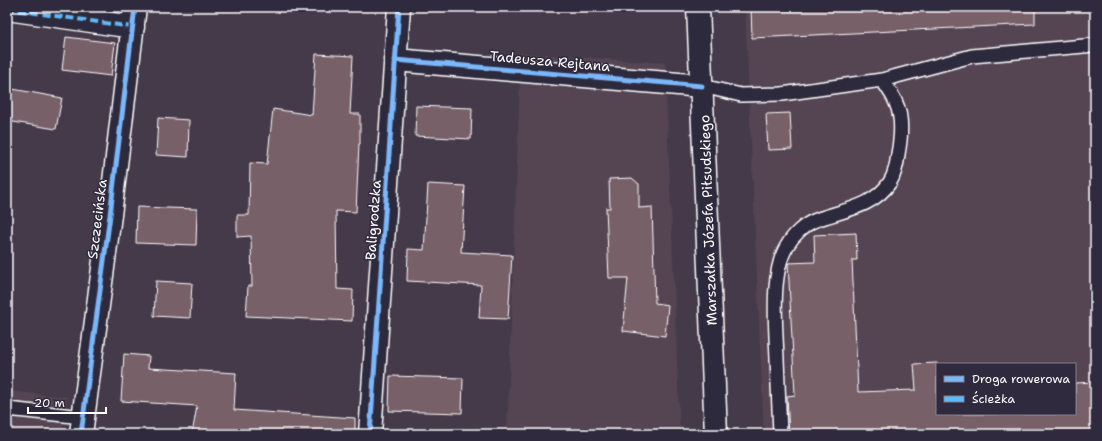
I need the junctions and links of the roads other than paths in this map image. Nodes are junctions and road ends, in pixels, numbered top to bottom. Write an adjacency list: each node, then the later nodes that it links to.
1 (399, 7): 6 (street, Baligrodzka)
2 (698, 7): 8 (street, Marszałka Józefa Piłsudskiego)
3 (7, 9): 4 (street)
4 (134, 17): 10 (street, Szczecińska)
5 (1095, 46): 7 (lane)
6 (395, 60): 8 (street, Tadeusza Rejtana); 11 (street, Baligrodzka)
7 (882, 80): 8 (lane); 13 (lane)
8 (702, 86): 12 (street, Marszałka Józefa Piłsudskiego)
9 (7, 409): 10 (lane)
10 (82, 425)
11 (370, 434)
12 (716, 434)
13 (780, 434)

